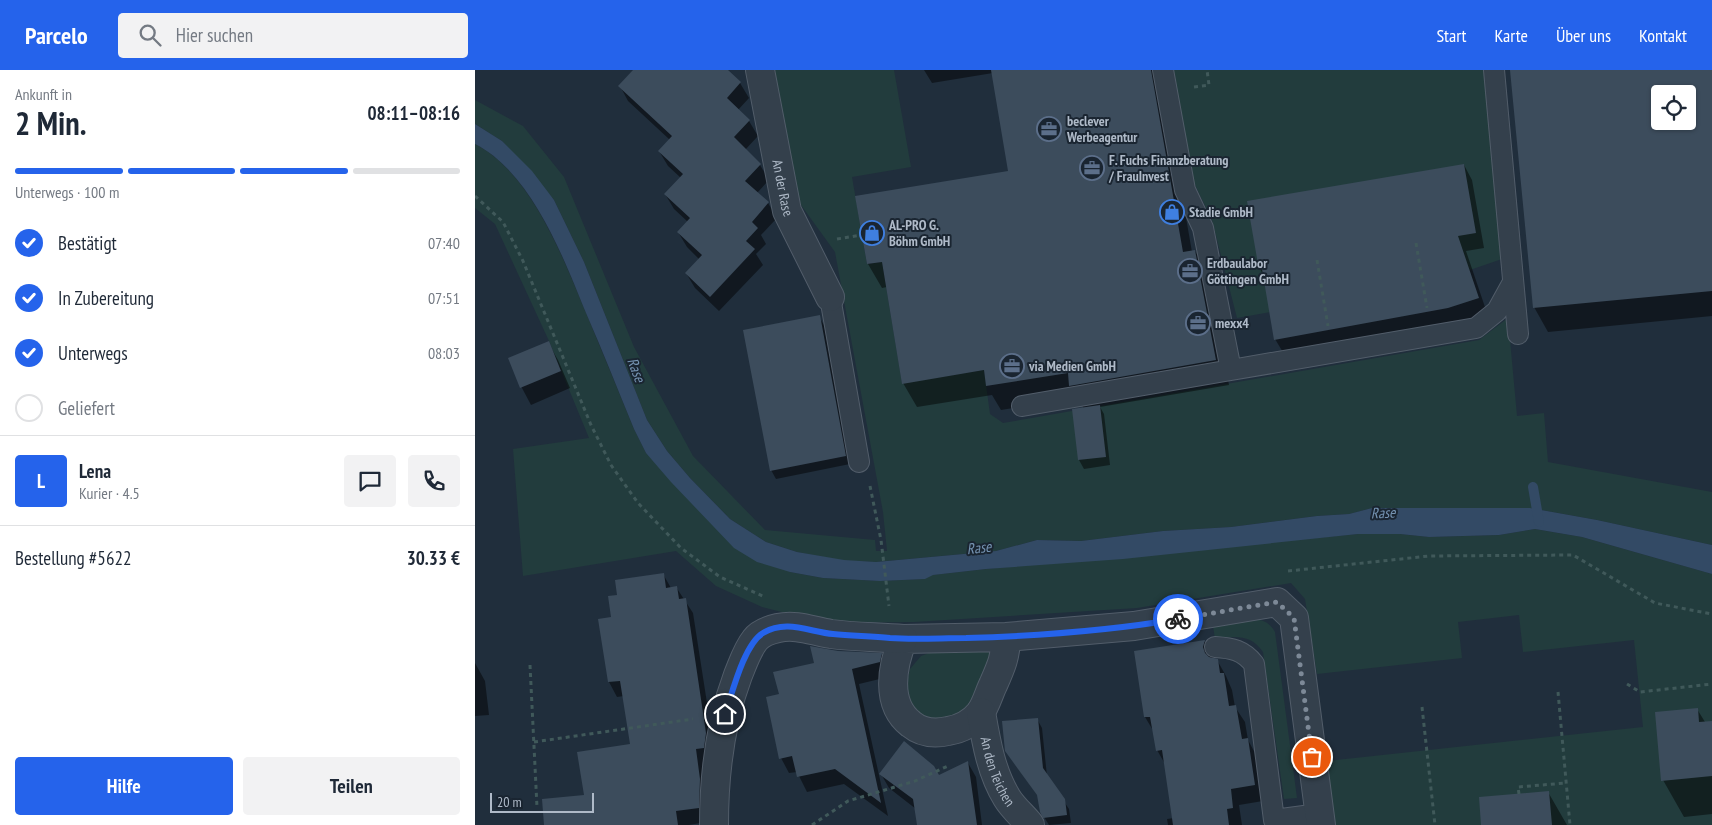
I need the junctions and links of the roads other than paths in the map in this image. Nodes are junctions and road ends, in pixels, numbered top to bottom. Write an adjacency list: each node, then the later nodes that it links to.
1 (760, 70): 5 (street, An der Rase)
2 (1163, 70): 7 (lane)
3 (1494, 70): 4 (lane)
4 (1513, 282): 6 (lane); 7 (lane)
5 (830, 297): 9 (lane)
6 (1518, 334)
7 (1231, 370): 8 (lane)
8 (1022, 406)
9 (859, 462)
10 (1006, 637): 11 (street); 13 (street, An den Teichen); 14 (street)
11 (903, 639): 13 (street, An den Teichen); 15 (street)
12 (1215, 647): 14 (lane)
13 (981, 712): 16 (street, An den Teichen)
14 (1320, 820)
15 (714, 825)
16 (1030, 825)

